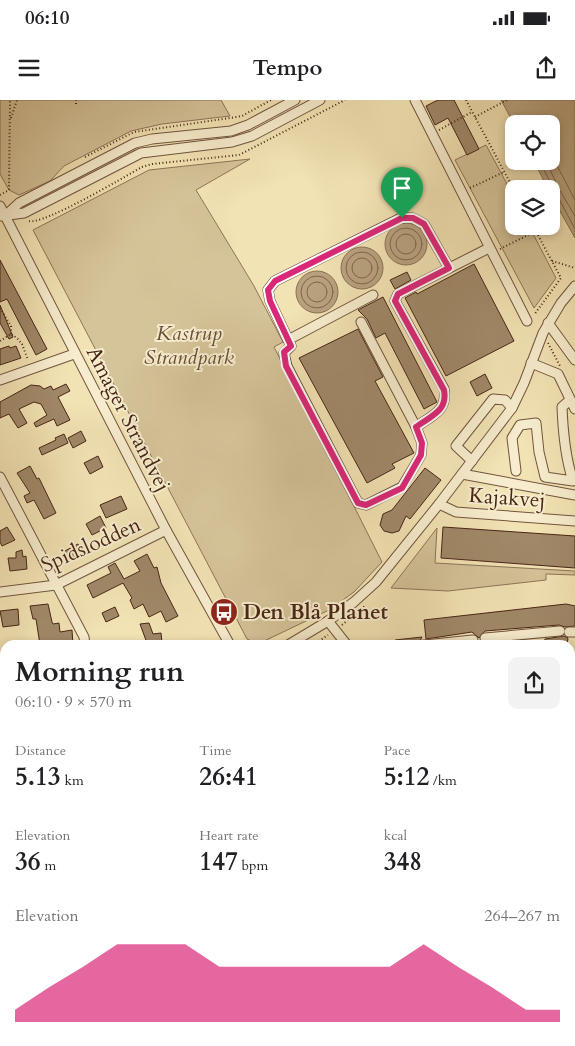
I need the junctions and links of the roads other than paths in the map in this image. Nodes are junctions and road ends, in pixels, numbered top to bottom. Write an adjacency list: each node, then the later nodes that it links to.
1 (295, 100): 5 (street)
2 (320, 100): 5 (street)
3 (415, 100): 6 (street)
4 (0, 206): 5 (street, Amager Strandvej)
5 (3, 216): 14 (street, Amager Strandvej)
6 (490, 251): 7 (street); 10 (street)
7 (449, 268): 13 (street); 21 (street)
8 (575, 286): 12 (street)
9 (373, 295): 13 (street)
10 (530, 318)
11 (361, 322): 21 (street)
12 (548, 323): 15 (street); 16 (street)
13 (288, 340): 21 (street)
14 (74, 354): 17 (street); 29 (street, Amager Strandvej)
15 (575, 360)
16 (531, 363): 18 (street); 19 (street)
17 (0, 380)
18 (570, 400): 20 (street); 23 (street)
19 (512, 408): 22 (street); 22 (street)
20 (575, 409)
21 (416, 427)
22 (472, 461): 24 (street)
23 (516, 471)
24 (462, 474): 26 (street); 27 (street)
25 (0, 477): 30 (street)
26 (575, 495)
27 (439, 504): 28 (street, Kajakvej); 32 (street)
28 (575, 521)
29 (166, 530): 30 (street, Spidslodden); 36 (street, Amager Strandvej)
30 (56, 585): 31 (street, Spidslodden); 35 (street)
31 (0, 592)
32 (328, 621): 37 (street); 38 (street)
33 (568, 632): 34 (street)
34 (485, 638)
35 (84, 640)
36 (227, 640)
37 (296, 640)
38 (343, 640)

